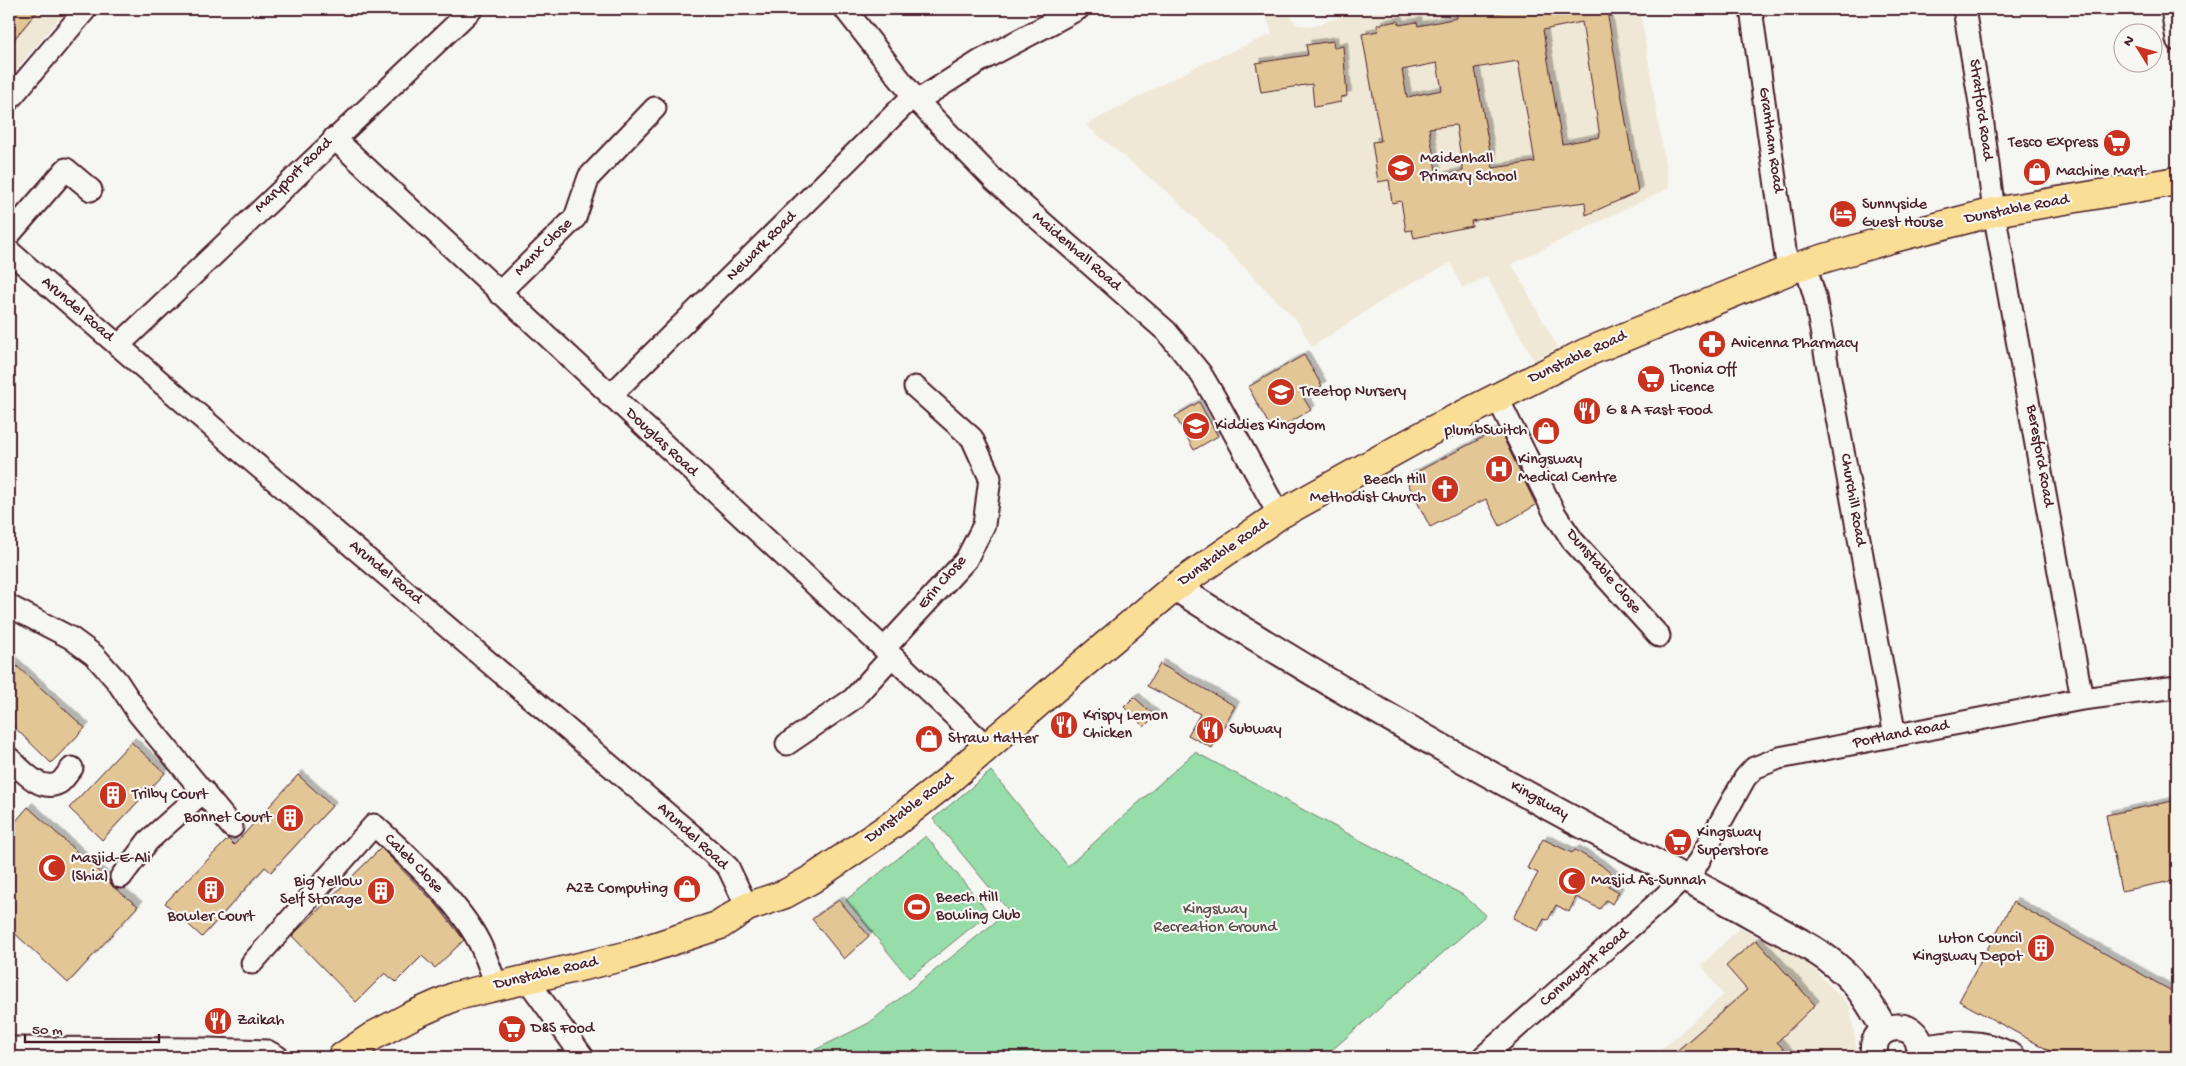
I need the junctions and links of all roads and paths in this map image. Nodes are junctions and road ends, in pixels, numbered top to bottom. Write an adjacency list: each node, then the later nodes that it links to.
1 (86, 9): 10 (street)
2 (472, 9): 12 (street, Maryport Road)
3 (845, 9): 9 (street, Maidenhall Road)
4 (1078, 9): 9 (street, Newark Road)
5 (1751, 9): 18 (street, Grantham Road)
6 (1964, 9): 15 (street, Stratford Road)
7 (2172, 9): 8 (street)
8 (2177, 40)
9 (916, 99): 22 (street, Newark Road); 24 (street, Maidenhall Road)
10 (9, 100)
11 (655, 108): 19 (street, Manx Close)
12 (334, 138): 19 (street, Douglas Road); 20 (street, Maryport Road)
13 (2177, 181): 15 (main road, Dunstable Road)
14 (91, 190): 16 (street)
15 (1994, 212): 18 (main road, Dunstable Road); 30 (street, Beresford Road)
16 (9, 235)
17 (9, 251): 20 (street, Arundel Road)
18 (1797, 267): 23 (main road, Dunstable Road); 31 (street, Churchill Road)
19 (500, 293): 22 (street, Douglas Road)
20 (118, 346): 40 (street, Arundel Road)
21 (915, 387): 28 (street, Erin Close)
22 (610, 396): 28 (street, Douglas Road)
23 (1497, 397): 24 (main road, Dunstable Road); 27 (street, Dunstable Close)
24 (1279, 515): 25 (main road, Dunstable Road)
25 (1175, 587): 33 (main road, Dunstable Road); 39 (street, Kingsway)
26 (9, 606): 36 (street)
27 (1659, 636)
28 (888, 653): 32 (street, Erin Close); 33 (street, Douglas Road)
29 (2177, 686): 30 (street, Portland Road)
30 (2082, 700): 31 (street, Portland Road)
31 (1895, 736): 39 (street, Portland Road)
32 (786, 744)
33 (988, 748): 40 (main road, Dunstable Road)
34 (9, 758): 35 (street)
35 (72, 768)
36 (204, 791): 37 (street); 38 (street)
37 (232, 827)
38 (121, 877)
39 (1685, 877): 44 (street, Kingsway); 51 (street, Connaught Road)
40 (747, 907): 42 (main road, Dunstable Road)
41 (252, 963): 43 (street, Caleb Close)
42 (526, 978): 43 (main road, Dunstable Road); 50 (street)
43 (496, 985): 49 (main road, Dunstable Road)
44 (1885, 1030): 46 (street); 52 (street)
45 (9, 1048): 47 (street)
46 (1920, 1053): 53 (street)
47 (244, 1054): 48 (street)
48 (278, 1057)
49 (342, 1057)
50 (583, 1057)
51 (1483, 1057)
52 (1875, 1057)
53 (2012, 1057)

